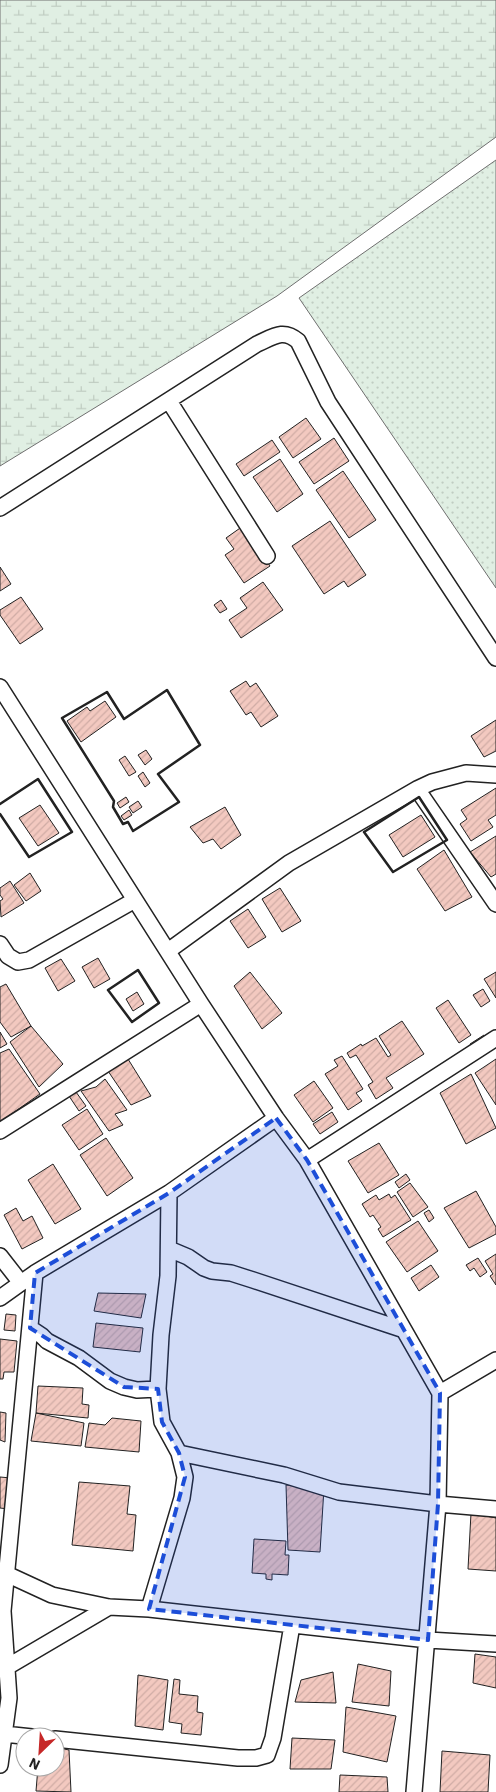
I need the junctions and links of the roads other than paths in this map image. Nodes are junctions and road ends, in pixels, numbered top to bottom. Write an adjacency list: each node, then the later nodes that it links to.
1 (169, 401): 2 (street); 3 (street); 4 (street)
2 (0, 508)
3 (267, 556)
4 (490, 635): 5 (street)
5 (496, 658)
6 (0, 687): 9 (street)
7 (496, 775): 8 (street)
8 (417, 789): 10 (street); 12 (street)
9 (135, 900): 11 (street); 12 (street)
10 (496, 904)
11 (0, 944)
12 (168, 951): 13 (street)
13 (201, 1004): 15 (street); 16 (street)
14 (496, 1038): 17 (street)
15 (276, 1118): 17 (street); 18 (street)
16 (0, 1131)
17 (306, 1160): 26 (street)
18 (169, 1194): 19 (street); 22 (street)
19 (169, 1249): 26 (street); 28 (street)
20 (0, 1256): 21 (street)
21 (5, 1268): 23 (street)
22 (35, 1273): 23 (street); 25 (street)
23 (21, 1282): 24 (street)
24 (0, 1298)
25 (30, 1328): 28 (street); 33 (street)
26 (404, 1330): 29 (street)
27 (496, 1360): 29 (street)
28 (158, 1389): 30 (street)
29 (440, 1393): 31 (street)
30 (179, 1453): 31 (street); 35 (street)
31 (438, 1504): 32 (street); 38 (street)
32 (496, 1509)
33 (4, 1573): 34 (street); 36 (street)
34 (110, 1607): 35 (street); 40 (street)
35 (149, 1609): 37 (street)
36 (2, 1611): 40 (street)
37 (292, 1625): 38 (street); 43 (street)
38 (428, 1640): 39 (street); 45 (street)
39 (496, 1644)
40 (7, 1667): 41 (street)
41 (4, 1734): 42 (street); 44 (street)
42 (15, 1735)
43 (65, 1740)
44 (0, 1765)
45 (414, 1792)

